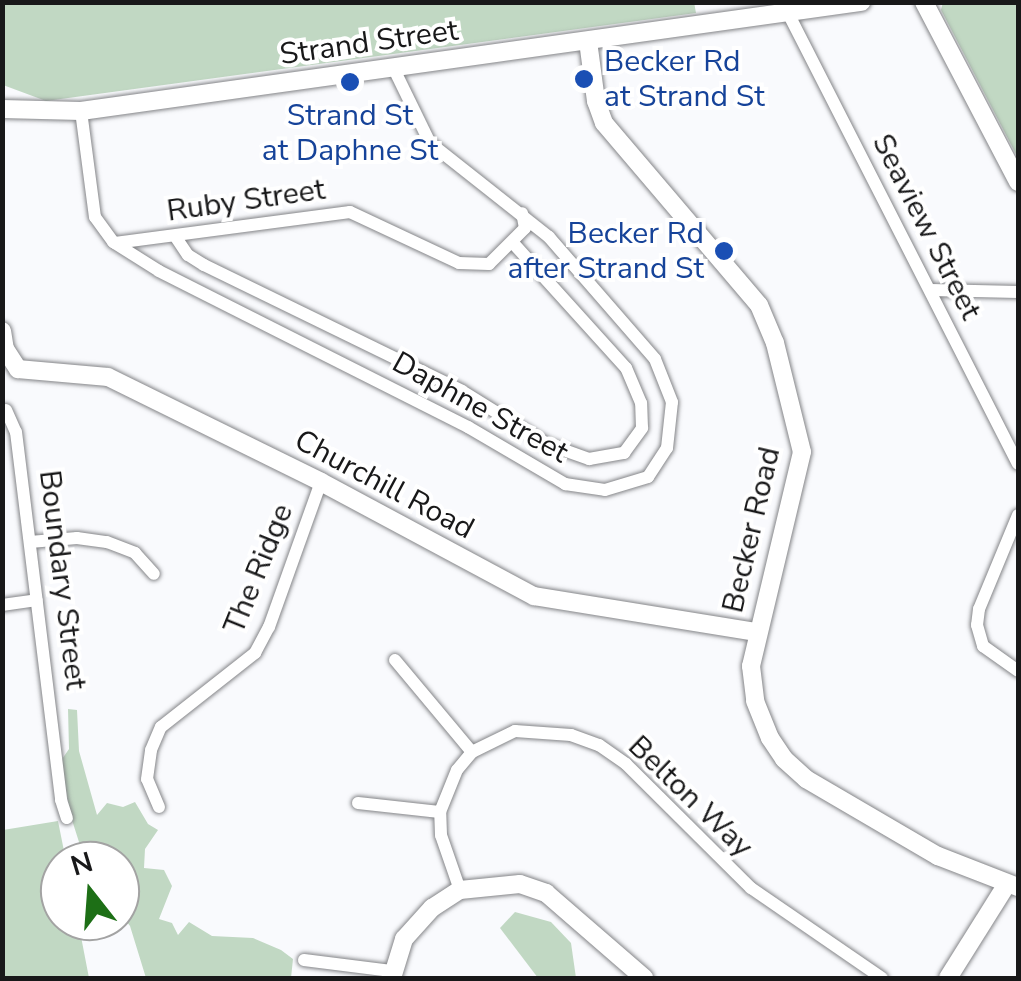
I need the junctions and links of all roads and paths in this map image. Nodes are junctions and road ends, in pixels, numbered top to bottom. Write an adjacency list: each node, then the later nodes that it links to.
1 (861, 2): 3 (street, Strand Street)
2 (924, 2): 8 (street)
3 (788, 13): 4 (street, Strand Street); 13 (street, Seaview Street)
4 (588, 41): 5 (street, Strand Street); 24 (street, Becker Road)
5 (393, 68): 7 (street, Strand Street); 9 (street, Daphne Street)
6 (2, 109): 7 (street, Strand Street)
7 (81, 111): 11 (street)
8 (1018, 182)
9 (522, 213): 11 (street, Daphne Street); 12 (street)
10 (175, 236): 11 (street, Ruby Street); 12 (street, Ruby Street); 12 (street, Daphne Street)
11 (113, 242)
12 (513, 243)
13 (931, 290): 14 (street); 17 (street, Seaview Street)
14 (1018, 292)
15 (4, 340): 18 (street, Churchill Road)
16 (6, 410): 20 (street, Boundary Street)
17 (1018, 464)
18 (320, 482): 24 (street, Churchill Road); 29 (street, The Ridge)
19 (1018, 515): 26 (street)
20 (30, 542): 21 (street); 22 (street, Boundary Street)
21 (154, 574)
22 (37, 600): 23 (street); 31 (street, Boundary Street)
23 (2, 605)
24 (757, 632): 32 (street, Becker Road)
25 (394, 660): 27 (street)
26 (1018, 671)
27 (472, 752): 30 (street); 37 (street, Belton Way)
28 (358, 803): 30 (street)
29 (159, 807)
30 (440, 812): 33 (street)
31 (67, 818)
32 (1013, 886): 38 (street)
33 (460, 890): 35 (street); 36 (street)
34 (304, 960): 35 (street)
35 (391, 975)
36 (644, 978)
37 (882, 978)
38 (948, 978)

